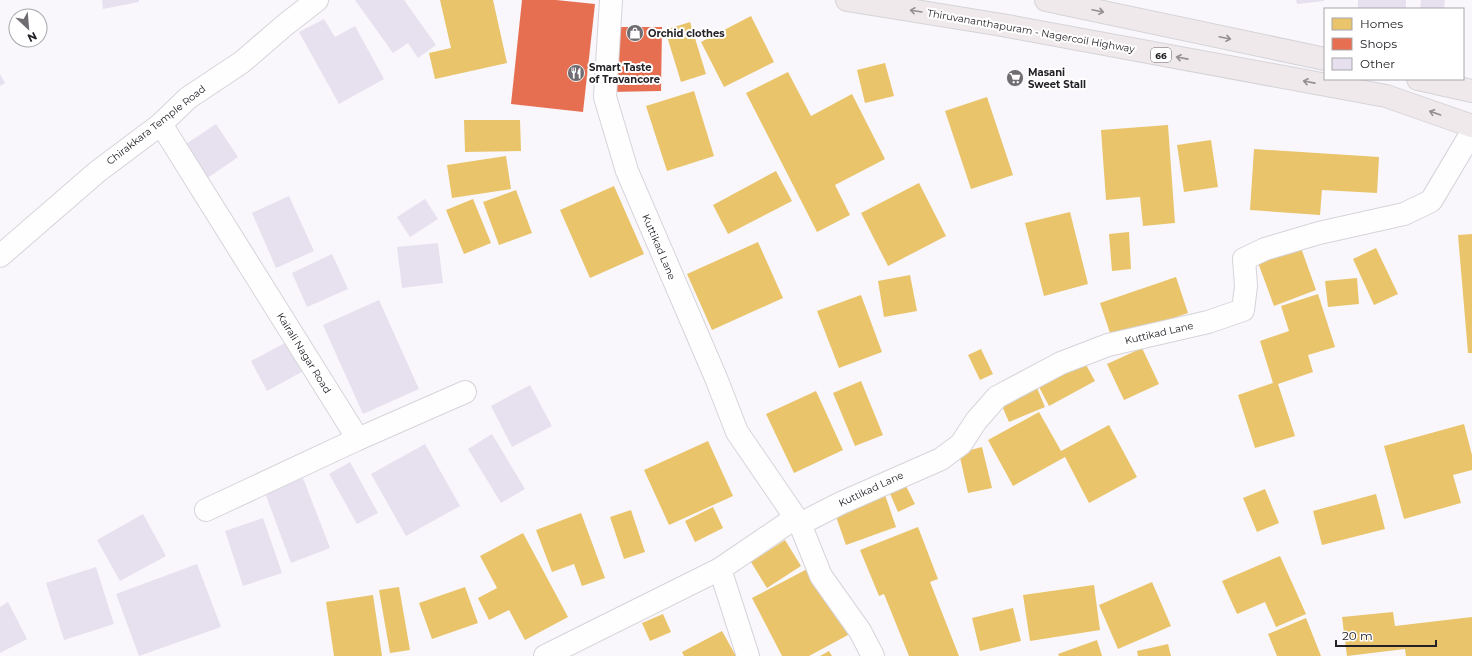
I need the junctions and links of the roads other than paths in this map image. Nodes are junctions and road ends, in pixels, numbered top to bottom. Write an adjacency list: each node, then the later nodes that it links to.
1 (317, 0): 8 (street, Chirakkara Temple Road)
2 (611, 0): 15 (street, Kuttikad Lane)
3 (847, 0): 9 (main road, Thiruvananthapuram - Nagercoil Highway / 66, one-way to 3)
4 (1046, 0): 5 (main road, one-way to 5)
5 (1324, 59)
6 (1423, 80): 7 (main road)
7 (1472, 90)
8 (161, 124): 11 (street, Chirakkara Temple Road); 13 (street, Kairali Nagar Road)
9 (1472, 126)
10 (1472, 132): 15 (street, Kuttikad Lane)
11 (0, 256)
12 (465, 392): 13 (street)
13 (358, 438): 14 (street)
14 (206, 510)
15 (797, 521): 16 (street, Kuttikad Lane); 19 (street, Kuttikad Lane)
16 (720, 570): 17 (street, Kuttikad Lane); 18 (street)
17 (545, 656)
18 (748, 656)
19 (873, 656)

